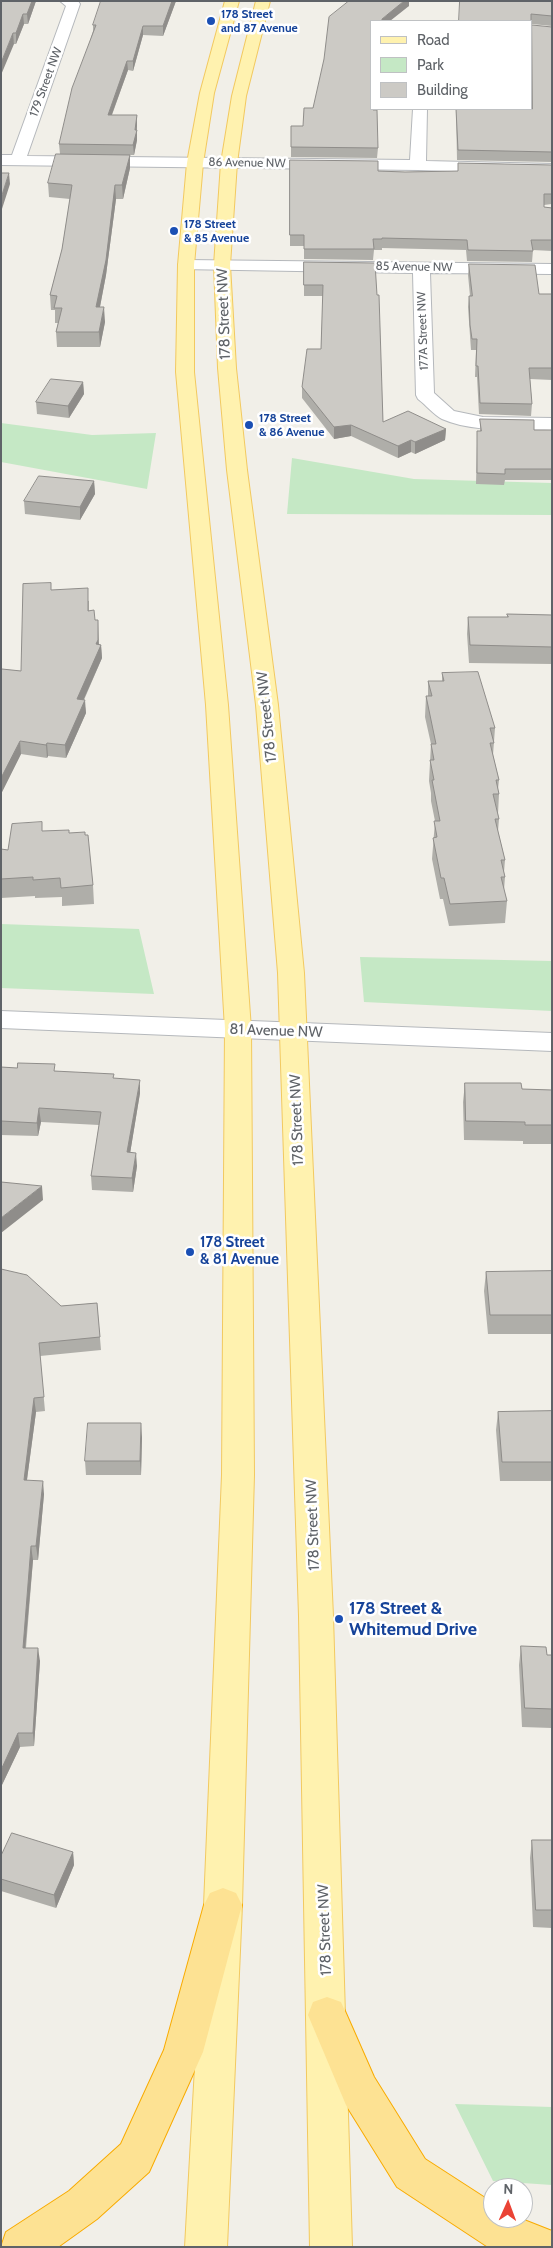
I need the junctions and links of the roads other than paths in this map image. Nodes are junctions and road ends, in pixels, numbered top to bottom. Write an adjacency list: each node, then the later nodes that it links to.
1 (232, 1): 7 (main road)
2 (263, 1): 8 (main road, 178 Street NW)
3 (70, 2): 6 (street, 179 Street NW)
4 (420, 110): 9 (street)
5 (1, 160): 6 (street, 86 Avenue NW)
6 (18, 160): 7 (street, 86 Avenue NW)
7 (195, 163): 8 (street, 86 Avenue NW); 11 (main road)
8 (229, 163): 9 (street, 86 Avenue NW); 12 (main road, 178 Street NW)
9 (418, 165): 10 (street, 86 Avenue NW)
10 (552, 168)
11 (186, 265): 12 (street, 85 Avenue NW); 17 (main road)
12 (222, 265): 13 (street, 85 Avenue NW); 18 (main road, 178 Street NW)
13 (421, 267): 14 (street, 85 Avenue NW); 15 (street, 177A Street NW)
14 (552, 268)
15 (552, 424)
16 (1, 1019): 17 (street, 81 Avenue NW)
17 (238, 1029): 18 (street, 81 Avenue NW); 20 (main road)
18 (294, 1031): 19 (street, 81 Avenue NW); 21 (main road, 178 Street NW)
19 (552, 1042)
20 (223, 1905): 22 (highway); 23 (main road)
21 (327, 2015): 24 (main road, 178 Street NW); 25 (highway)
22 (21, 2247)
23 (206, 2247)
24 (331, 2247)
25 (540, 2247)

